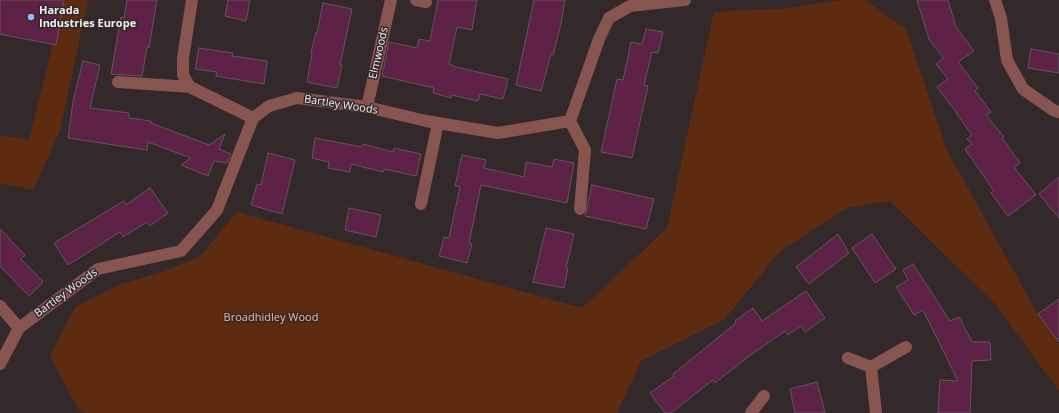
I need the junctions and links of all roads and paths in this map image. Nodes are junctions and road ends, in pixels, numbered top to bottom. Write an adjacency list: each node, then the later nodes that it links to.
1 (192, 0): 6 (street)
2 (391, 0): 7 (street, Elmwoods)
3 (685, 0): 10 (street)
4 (995, 0): 8 (street)
5 (118, 82): 6 (street)
6 (190, 87): 9 (street)
7 (366, 107): 9 (street, Bartley Woods); 11 (street, Bartley Woods)
8 (1059, 112)
9 (253, 118): 15 (street, Bartley Woods)
10 (570, 121): 11 (street, Bartley Woods); 13 (street)
11 (438, 123): 12 (street)
12 (421, 204)
13 (580, 210)
14 (0, 306): 15 (street)
15 (19, 328): 18 (street, Bartley Woods)
16 (906, 347): 19 (street)
17 (848, 358): 19 (street)
18 (0, 364)
19 (871, 367): 22 (street)
20 (764, 396): 21 (street)
21 (751, 413)
22 (876, 413)

